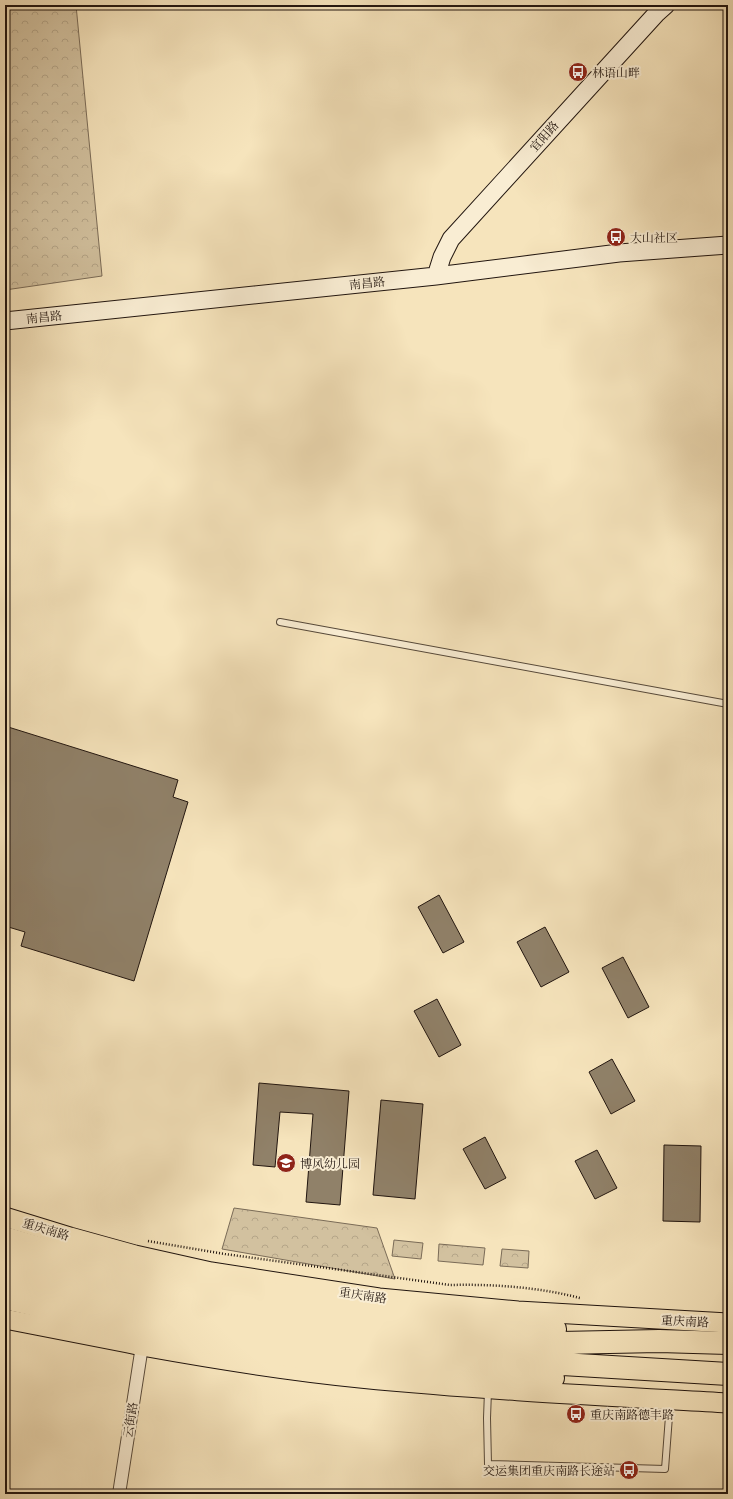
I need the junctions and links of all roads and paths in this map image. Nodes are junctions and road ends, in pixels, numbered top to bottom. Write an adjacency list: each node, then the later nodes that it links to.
1 (666, 5): 3 (main road, 宜阳路)
2 (728, 245): 3 (main road, 南昌路)
3 (436, 276): 4 (main road, 南昌路)
4 (5, 321)
5 (280, 622): 6 (lane)
6 (728, 704)
7 (5, 1217): 15 (main road, 重庆南路)
8 (5, 1238): 16 (highway)
9 (140, 1239): 13 (path)
10 (5, 1260): 16 (highway)
11 (5, 1280): 19 (highway)
12 (5, 1298): 19 (highway)
13 (587, 1300)
14 (5, 1319): 18 (main road)
15 (728, 1323)
16 (659, 1341): 17 (highway)
17 (728, 1343)
18 (142, 1346): 21 (main road); 24 (street, 云街路)
19 (706, 1374): 20 (highway)
20 (728, 1374)
21 (488, 1389): 22 (main road); 22 (lane)
22 (671, 1400): 23 (main road)
23 (728, 1403)
24 (119, 1494)

